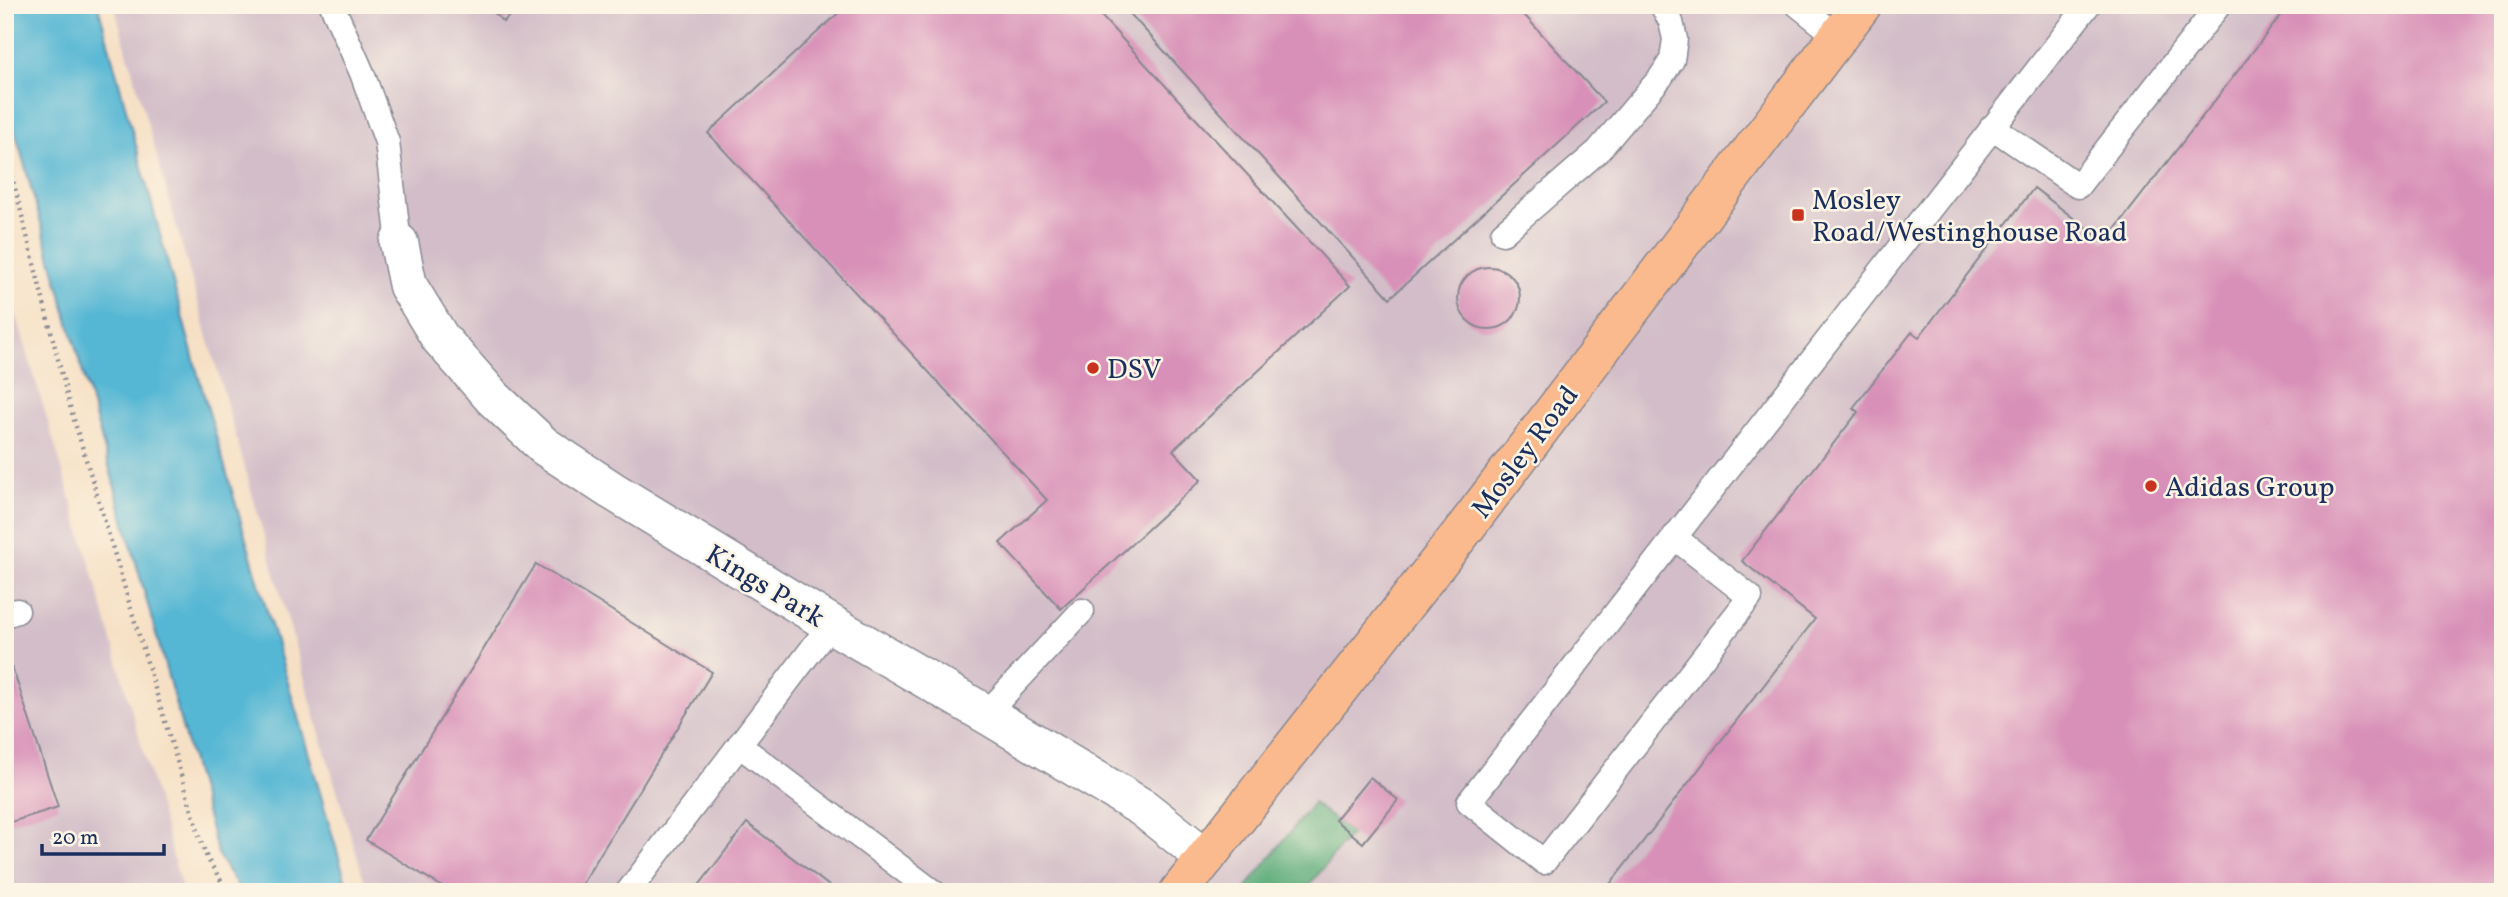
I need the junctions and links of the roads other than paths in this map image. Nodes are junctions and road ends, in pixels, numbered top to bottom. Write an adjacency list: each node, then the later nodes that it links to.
1 (332, 5): 10 (lane)
2 (1662, 5): 9 (lane)
3 (1798, 5): 7 (lane)
4 (1862, 5): 7 (main road, Mosley Road)
5 (2088, 5): 8 (lane)
6 (2219, 5): 8 (lane)
7 (1837, 36): 16 (main road, Mosley Road)
8 (1992, 127): 11 (lane)
9 (1503, 233)
10 (399, 243): 13 (street, Kings Park)
11 (1674, 537): 11 (lane)
12 (1082, 611): 14 (lane)
13 (831, 624): 14 (street, Kings Park); 15 (lane)
14 (986, 714): 16 (street, Kings Park)
15 (739, 745): 17 (lane); 18 (lane)
16 (1206, 858): 19 (main road, Mosley Road)
17 (628, 892)
18 (933, 892)
19 (1179, 892)

